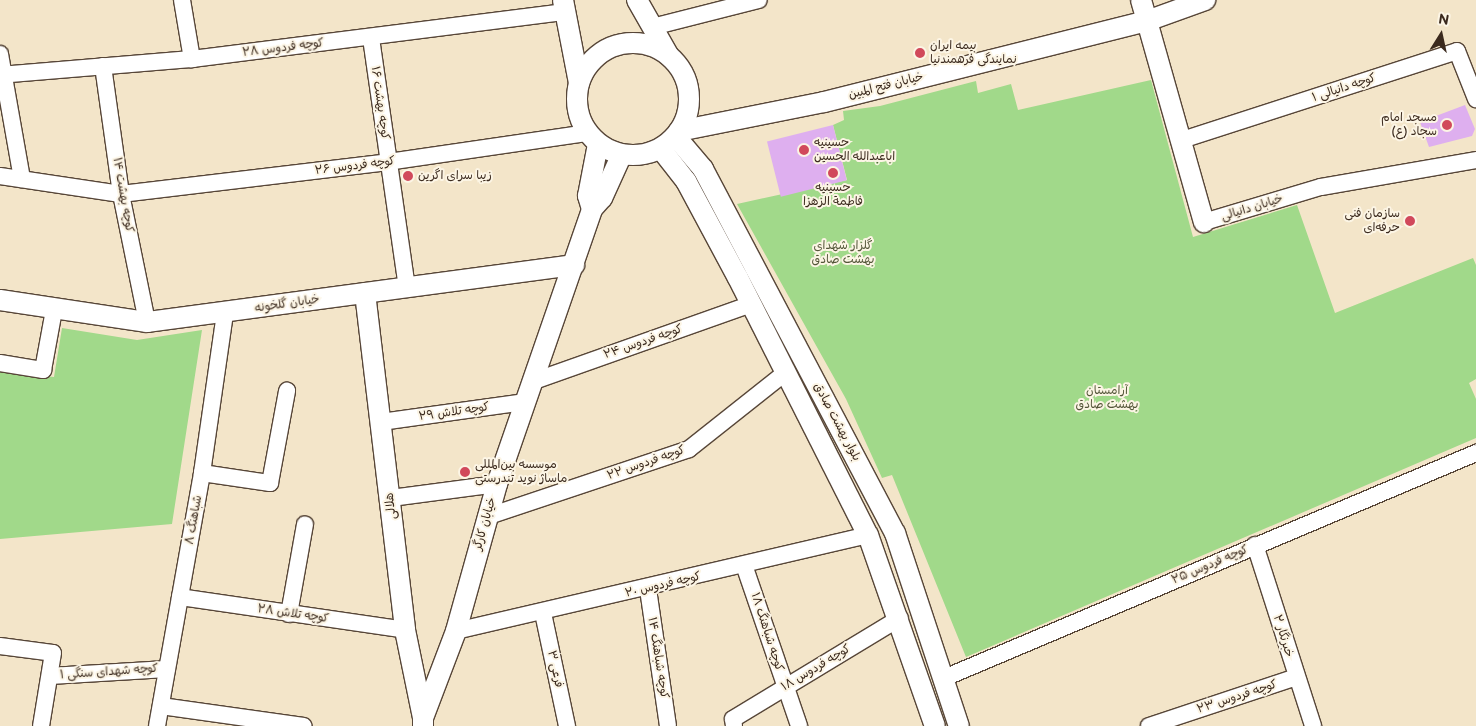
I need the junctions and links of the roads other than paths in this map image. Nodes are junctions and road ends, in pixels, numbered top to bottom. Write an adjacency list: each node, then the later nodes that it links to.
1 (182, 0): 12 (street)
2 (637, 0): 8 (street)
3 (759, 0): 8 (street)
4 (1140, 0): 7 (street, خیابان دانیالی)
5 (1205, 0): 7 (street, خیابان فتح المبین)
6 (564, 6): 9 (street, کوچه فردوس ۲۸); 15 (street)
7 (1147, 20): 18 (street, خیابان فتح المبین); 19 (street, خیابان دانیالی)
8 (652, 27): 11 (street)
9 (371, 38): 12 (street, کوچه فردوس ۲۸); 22 (street, کوچه بهشت ۱۶)
10 (0, 54): 14 (street)
11 (669, 56): 15 (street); 18 (street)
12 (192, 59): 13 (street, کوچه فردوس ۲۸)
13 (103, 66): 14 (street, کوچه فردوس ۲۸); 25 (street, کوچه بهشت ۱۴)
14 (1, 75): 24 (street)
15 (579, 83): 17 (street)
16 (1476, 99): 19 (street, کوچه دانیالی ۱)
17 (593, 138): 20 (street); 22 (street, کوچه فردوس ۲۶); 26 (street, خیابان کارگر)
18 (672, 139): 20 (street); 32 (street, بلوار بهشت صادق); 62 (street, بلوار بهشت صادق)
19 (1182, 140): 27 (street, خیابان دانیالی)
20 (622, 154): 26 (street, خیابان کارگر)
21 (1476, 160): 27 (street, خیابان دانیالی)
22 (388, 162): 25 (street, کوچه فردوس ۲۶); 29 (street, کوچه بهشت ۱۶)
23 (0, 176): 24 (street, کوچه فردوس ۲۶)
24 (22, 179): 25 (street, کوچه فردوس ۲۶)
25 (121, 194): 35 (street, کوچه بهشت ۱۴)
26 (592, 209): 28 (street, خیابان کارگر)
27 (1204, 222)
28 (574, 265): 29 (street, خیابان گلخونه); 38 (street, خیابان کارگر)
29 (407, 287): 30 (street, خیابان گلخونه)
30 (365, 293): 34 (street, خیابان گلخونه); 41 (street, هلالی)
31 (0, 300): 33 (street, خیابان گلخونه)
32 (752, 304): 37 (street, بلوار بهشت صادق); 38 (street, کوچه فردوس ۲۴)
33 (54, 310): 35 (street, خیابان گلخونه); 36 (street)
34 (225, 313): 35 (street, خیابان گلخونه); 43 (street, شباهنگ ۸)
35 (147, 322)
36 (0, 363)
37 (786, 372): 46 (street, کوچه فردوس ۲۲); 48 (street, بلوار بهشت صادق)
38 (534, 381): 40 (street, خیابان کارگر)
39 (287, 390): 43 (street)
40 (526, 402): 41 (street, کوچه تلاش ۲۹); 44 (street, خیابان کارگر)
41 (381, 422): 45 (street, هلالی)
42 (1476, 453): 49 (street, کوچه فردوس ۲۵)
43 (202, 472): 52 (street, شباهنگ ۸)
44 (497, 484): 45 (street); 46 (street, خیابان کارگر)
45 (391, 498): 56 (street, هلالی)
46 (486, 516): 57 (street, خیابان کارگر)
47 (305, 524): 54 (street)
48 (868, 536): 50 (street, کوچه فردوس ۲۰); 55 (street, بلوار بهشت صادق)
49 (1255, 545): 61 (street, خبرنگار ۲); 62 (street, کوچه فردوس ۲۵)
50 (744, 565): 51 (street, کوچه فردوس ۲۰); 63 (street, کوچه شباهنگ ۱۸)
51 (648, 589): 53 (street, کوچه فردوس ۲۰); 71 (street, کوچه شباهنگ ۱۴)
52 (180, 597): 54 (street, کوچه تلاش ۲۸); 59 (street, شباهنگ ۸)
53 (543, 613): 57 (street, کوچه فردوس ۲۰); 70 (street, فرعی ۳)
54 (289, 614): 56 (street, کوچه تلاش ۲۸)
55 (900, 618): 63 (street, کوچه فردوس ۱۸); 73 (street, بلوار بهشت صادق)
56 (405, 630): 65 (street, هلالی)
57 (456, 632): 65 (street, خیابان کارگر)
58 (0, 646): 60 (street, کوچه شهدای سنگی ۱)
59 (167, 669): 60 (street, کوچه شهدای سنگی ۱); 64 (street, شباهنگ ۸)
60 (50, 676): 67 (street, کوچه شهدای سنگی ۱)
61 (1296, 677): 75 (street, کوچه فردوس ۲۳); 76 (street, خبرنگار ۲)
62 (944, 678): 74 (street, بلوار بهشت صادق)
63 (785, 687): 66 (street, کوچه فردوس ۱۸); 72 (street, کوچه شباهنگ ۱۸)
64 (161, 706): 68 (street, شباهنگ ۸); 69 (street)
65 (423, 722)
66 (734, 722)
67 (41, 726)
68 (158, 726)
69 (304, 726)
70 (567, 726)
71 (668, 726)
72 (799, 726)
73 (935, 726)
74 (959, 726)
75 (1149, 726)
76 (1313, 726)

